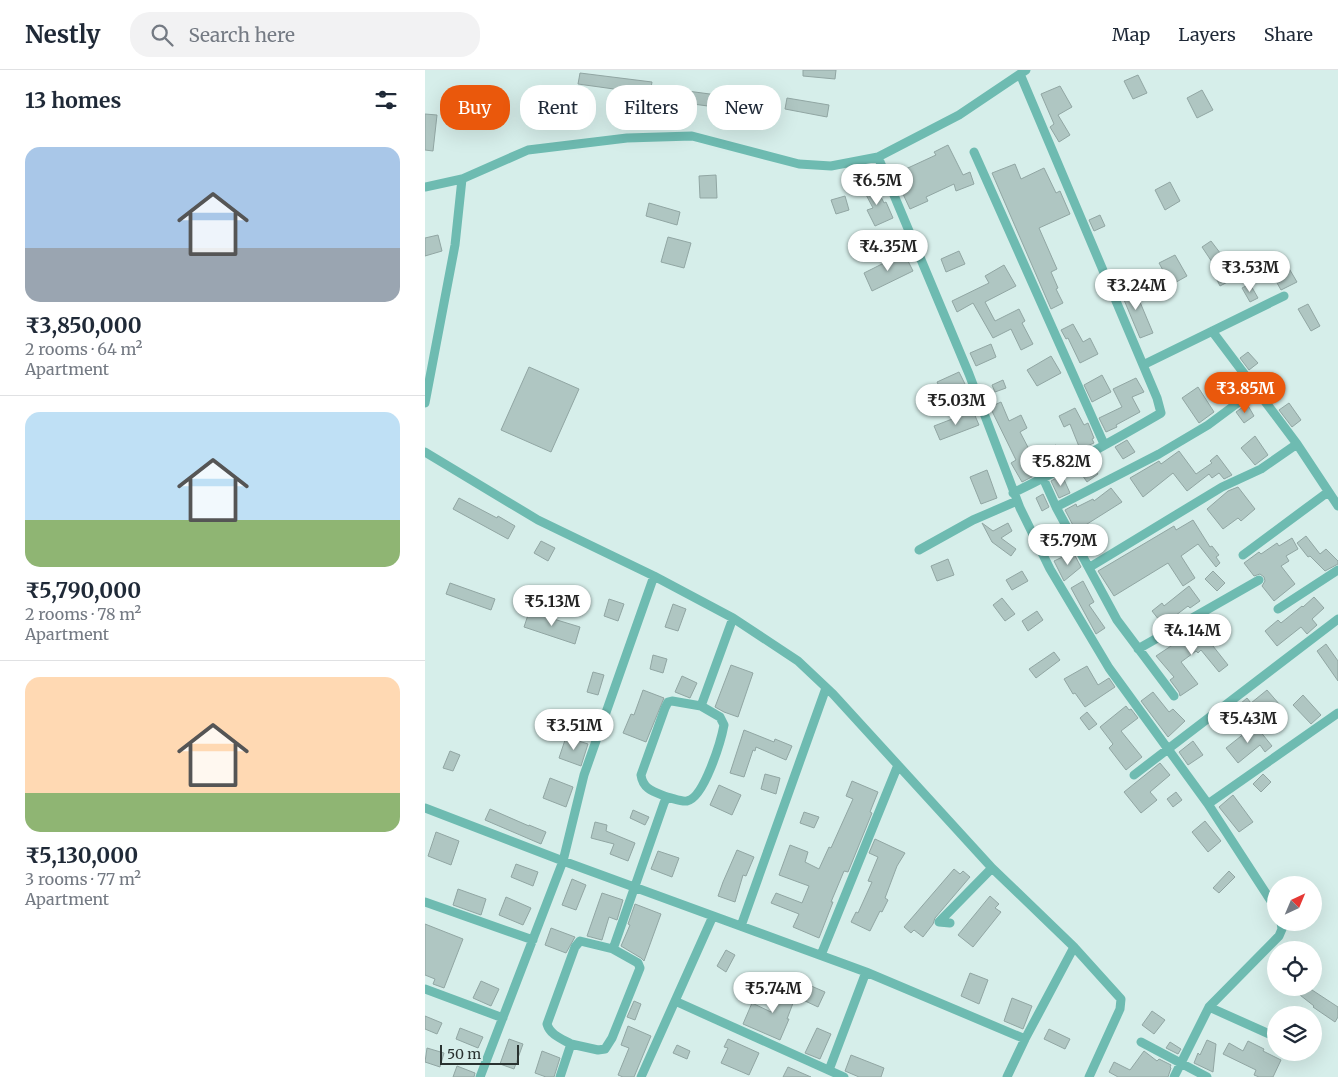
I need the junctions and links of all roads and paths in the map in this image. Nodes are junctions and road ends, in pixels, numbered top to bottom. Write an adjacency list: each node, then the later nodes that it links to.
1 (1023, 72): 3 (street); 8 (street)
2 (974, 152): 11 (street)
3 (878, 157): 4 (street); 16 (street)
4 (462, 179): 5 (street); 10 (street)
5 (425, 187)
6 (1284, 296): 7 (street)
7 (1212, 331): 8 (street); 9 (street)
8 (1143, 365): 11 (street)
9 (1255, 390): 12 (street); 18 (street)
10 (425, 403)
11 (1105, 444): 14 (street)
12 (1297, 444): 15 (street); 21 (street)
13 (425, 452): 23 (street)
14 (1043, 478): 16 (street); 18 (street)
15 (1328, 492): 17 (street); 20 (street)
16 (1015, 497): 19 (street); 33 (street)
17 (1338, 506)
18 (1056, 507): 21 (street)
19 (919, 550)
20 (1243, 555)
21 (1089, 567): 28 (street)
22 (1338, 570): 25 (street)
23 (654, 576): 26 (street); 39 (street)
24 (1259, 580): 28 (street)
25 (1278, 609)
26 (733, 618): 29 (street); 31 (street)
27 (1338, 620): 33 (street)
28 (1139, 649): 30 (street)
29 (826, 688): 34 (street); 46 (street)
30 (1174, 696)
31 (701, 706): 36 (street); 36 (street)
32 (1338, 713): 37 (street)
33 (1168, 749): 35 (street); 37 (street)
34 (898, 765): 40 (street); 51 (street)
35 (1134, 775)
36 (667, 797): 41 (street)
37 (1208, 804): 42 (street)
38 (425, 808): 39 (street)
39 (563, 861): 41 (street); 48 (street)
40 (992, 868): 45 (street); 49 (street)
41 (635, 887): 44 (street); 50 (street)
42 (1267, 895)
43 (425, 902): 48 (street)
44 (713, 916): 46 (street); 54 (street)
45 (950, 923)
46 (741, 926): 51 (street)
47 (1282, 931): 55 (street)
48 (533, 940): 56 (street)
49 (1074, 946): 58 (street); 68 (street)
50 (613, 949): 60 (street); 60 (street)
51 (821, 955): 52 (street)
52 (866, 972): 58 (street); 62 (street)
53 (425, 989): 56 (street)
54 (675, 1001): 62 (street); 65 (street)
55 (1209, 1007): 57 (street); 61 (street)
56 (503, 1018): 63 (street)
57 (1267, 1033)
58 (1025, 1039): 67 (street)
59 (1141, 1042): 61 (street)
60 (571, 1044): 64 (street)
61 (1181, 1063): 69 (street); 70 (street)
62 (829, 1070): 66 (street)
63 (480, 1077)
64 (560, 1077)
65 (641, 1077)
66 (844, 1077)
67 (1007, 1077)
68 (1089, 1077)
69 (1174, 1077)
70 (1207, 1077)

